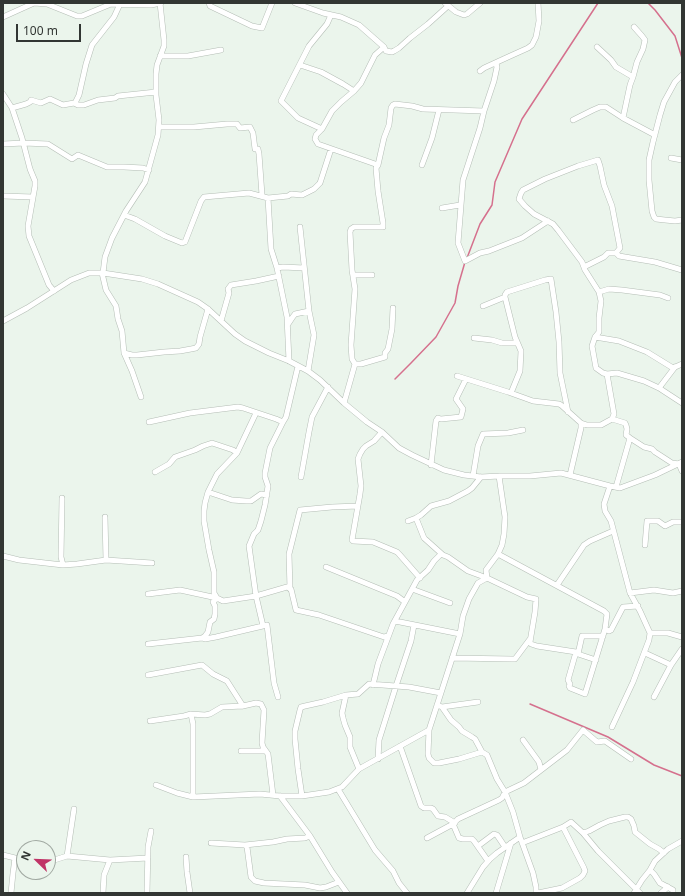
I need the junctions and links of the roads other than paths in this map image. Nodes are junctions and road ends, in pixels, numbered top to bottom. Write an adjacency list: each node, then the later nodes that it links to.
1 (160, 3): 8 (street); 16 (street)
2 (209, 3): 3 (street)
3 (272, 3)
4 (296, 3): 10 (street)
5 (480, 3): 9 (street)
6 (538, 3): 17 (street)
7 (51, 4): 8 (street); 11 (street)
8 (120, 4): 25 (street)
9 (447, 4): 13 (street)
10 (331, 15): 13 (street); 18 (street)
11 (3, 17)
12 (634, 27): 21 (street)
13 (384, 47): 22 (street)
14 (597, 47): 21 (street)
15 (221, 50): 16 (street)
16 (160, 56): 23 (street)
17 (496, 63): 19 (street); 28 (street)
18 (300, 65): 22 (street); 32 (street)
19 (480, 72)
20 (682, 75): 33 (street)
21 (633, 77): 29 (street)
22 (354, 91): 32 (street)
23 (156, 92): 25 (street); 31 (street)
24 (3, 94): 26 (street)
25 (75, 103): 26 (street)
26 (12, 108): 34 (street)
27 (439, 110): 28 (street); 39 (street); 40 (street)
28 (484, 111): 46 (street)
29 (623, 118): 30 (street); 33 (street)
30 (573, 120)
31 (159, 127): 41 (street); 42 (street)
32 (322, 128): 36 (street)
33 (655, 135): 49 (street)
34 (24, 143): 35 (street); 41 (street); 44 (street)
35 (3, 144)
36 (331, 149): 39 (street); 45 (street)
37 (671, 158): 38 (street)
38 (682, 160)
39 (378, 165): 58 (street)
40 (422, 165)
41 (149, 170): 48 (street)
42 (262, 195): 45 (street); 48 (street)
43 (3, 196): 44 (street)
44 (33, 197): 61 (street)
45 (268, 198): 54 (street)
46 (460, 205): 47 (street); 50 (street)
47 (442, 208)
48 (124, 215): 57 (street)
49 (682, 220)
50 (548, 221): 52 (street); 53 (street)
51 (300, 227): 55 (street)
52 (616, 253): 53 (street); 56 (street)
53 (584, 267): 62 (street)
54 (277, 268): 55 (street); 60 (street)
55 (304, 268): 68 (street)
56 (682, 270)
57 (103, 273): 61 (street); 67 (street); 75 (street)
58 (353, 275): 59 (street); 77 (street)
59 (372, 275)
60 (278, 276): 70 (street); 71 (street)
61 (54, 291): 69 (street)
62 (599, 292): 64 (street); 72 (street)
63 (505, 298): 65 (street); 74 (street); 91 (street)
64 (668, 298)
65 (483, 306)
66 (393, 308): 77 (street)
67 (208, 309): 70 (street); 75 (street)
68 (309, 311): 71 (street); 81 (street)
69 (4, 319)
70 (221, 321): 76 (street)
71 (288, 324): 76 (street)
72 (595, 337): 80 (street); 82 (street)
73 (474, 338): 74 (street)
74 (517, 343): 87 (street)
75 (124, 353): 88 (street)
76 (289, 361): 79 (street)
77 (355, 364): 89 (street)
78 (682, 364): 80 (street)
79 (298, 366): 81 (street); 95 (street)
80 (675, 367): 86 (street)
81 (308, 371): 85 (street)
82 (607, 374): 86 (street); 93 (street)
83 (457, 376): 84 (street)
84 (466, 379): 87 (street); 102 (street)
85 (328, 387): 89 (street); 109 (street)
86 (659, 388): 90 (street)
87 (512, 393): 91 (street)
88 (141, 397)
89 (344, 403): 98 (street)
90 (682, 403)
91 (568, 412): 96 (street)
92 (256, 413): 94 (street); 95 (street); 100 (street)
93 (612, 419): 96 (street); 99 (street)
94 (149, 422)
95 (283, 422): 113 (street)
96 (581, 423): 105 (street)
97 (523, 430): 106 (street)
98 (382, 432): 102 (street); 115 (street)
99 (630, 438): 101 (street); 111 (street)
100 (237, 453): 104 (street); 112 (street)
101 (680, 463): 103 (street); 111 (street)
102 (431, 464): 106 (street)
103 (682, 471)
104 (156, 472)
105 (570, 475): 107 (street); 110 (street)
106 (473, 476): 108 (street)
107 (499, 476): 108 (street); 123 (street)
108 (481, 477): 117 (street)
109 (301, 478)
110 (610, 486): 111 (street); 120 (street)
111 (616, 487)
112 (208, 492): 113 (street); 138 (street)
113 (267, 495): 137 (street)
114 (62, 498): 127 (street)
115 (358, 506): 129 (street); 132 (street)
116 (105, 517): 125 (street)
117 (416, 518): 118 (street); 122 (street)
118 (408, 521)
119 (682, 522): 121 (street)
120 (613, 531): 131 (street); 135 (street)
121 (645, 545)
122 (441, 554): 129 (street); 130 (street)
123 (498, 554): 130 (street); 131 (street)
124 (3, 556): 127 (street)
125 (106, 560): 126 (street); 127 (street)
126 (152, 563)
127 (63, 565)
128 (326, 568): 139 (street)
129 (420, 578): 133 (street)
130 (487, 578): 147 (street); 152 (street)
131 (557, 585): 145 (street)
132 (290, 588): 137 (street); 148 (street)
133 (412, 589): 139 (street); 140 (street)
134 (682, 592): 135 (street)
135 (630, 593): 141 (street)
136 (148, 594): 138 (street)
137 (256, 596): 138 (street); 144 (street)
138 (217, 598): 150 (street)
139 (406, 602): 142 (street)
140 (450, 603)
141 (638, 606): 145 (street); 146 (street)
142 (395, 621): 143 (street); 148 (street)
143 (414, 625): 147 (street); 162 (street)
144 (263, 626): 150 (street); 165 (street)
145 (605, 629): 149 (street)
146 (650, 632): 151 (street); 156 (street)
147 (460, 634): 157 (street)
148 (388, 636): 161 (street)
149 (603, 636): 155 (street); 158 (street)
150 (202, 638): 153 (street)
151 (682, 638)
152 (530, 640): 155 (street); 157 (street)
153 (148, 644)
154 (682, 649): 159 (street)
155 (577, 653): 158 (street); 158 (street)
156 (645, 653): 159 (street); 172 (street)
157 (452, 658): 163 (street)
158 (596, 660)
159 (671, 665): 166 (street)
160 (148, 674): 168 (street)
161 (373, 685): 162 (street); 164 (street)
162 (396, 686): 163 (street); 179 (street)
163 (441, 693): 169 (street)
164 (346, 695): 181 (street); 188 (street)
165 (278, 697)
166 (654, 697)
167 (478, 702): 169 (street)
168 (242, 706): 170 (street); 177 (street)
169 (440, 706): 173 (street); 178 (street)
170 (191, 714): 171 (street); 189 (street)
171 (150, 721)
172 (612, 728)
173 (429, 730): 175 (street); 178 (street)
174 (522, 740): 182 (street)
175 (400, 746): 179 (street); 191 (street)
176 (241, 751): 177 (street)
177 (265, 751): 186 (street)
178 (482, 752): 185 (street)
179 (378, 759): 181 (street)
180 (631, 759): 182 (street)
181 (359, 769): 184 (street)
182 (541, 770): 185 (street)
183 (156, 785): 189 (street)
184 (338, 789): 188 (street); 223 (street)
185 (505, 792): 191 (street); 197 (street)
186 (273, 795): 187 (street); 189 (street)
187 (280, 796): 188 (street); 195 (street)
188 (302, 796)
189 (193, 797)
190 (74, 808): 206 (street)
191 (454, 823): 196 (street); 202 (street)
192 (563, 827): 194 (street); 197 (street); 226 (street)
193 (151, 831): 209 (street)
194 (583, 833): 204 (street); 217 (street)
195 (310, 836): 201 (street); 214 (street)
196 (427, 838)
197 (521, 840): 199 (street); 226 (street)
198 (682, 841): 204 (street)
199 (511, 843): 203 (street); 225 (street)
200 (210, 844): 201 (street)
201 (245, 844): 214 (street)
202 (478, 846): 203 (street); 212 (street)
203 (505, 847): 212 (street)
204 (664, 853): 213 (street)
205 (3, 855): 208 (street)
206 (67, 856): 210 (street); 211 (street)
207 (186, 857): 221 (street)
208 (15, 858): 218 (street)
209 (148, 858): 211 (street); 216 (street)
210 (56, 859)
211 (110, 860): 219 (street)
212 (488, 862): 224 (street)
213 (650, 870): 215 (street); 217 (street)
214 (339, 882): 222 (street)
215 (668, 888): 227 (street); 228 (street)
216 (147, 892): 220 (street)
217 (637, 892)
218 (12, 893)
219 (103, 893)
220 (141, 893)
221 (190, 893)
222 (347, 893)
223 (407, 893)
224 (467, 893)
225 (496, 893)
226 (537, 893)
227 (662, 893)
228 (673, 893)

